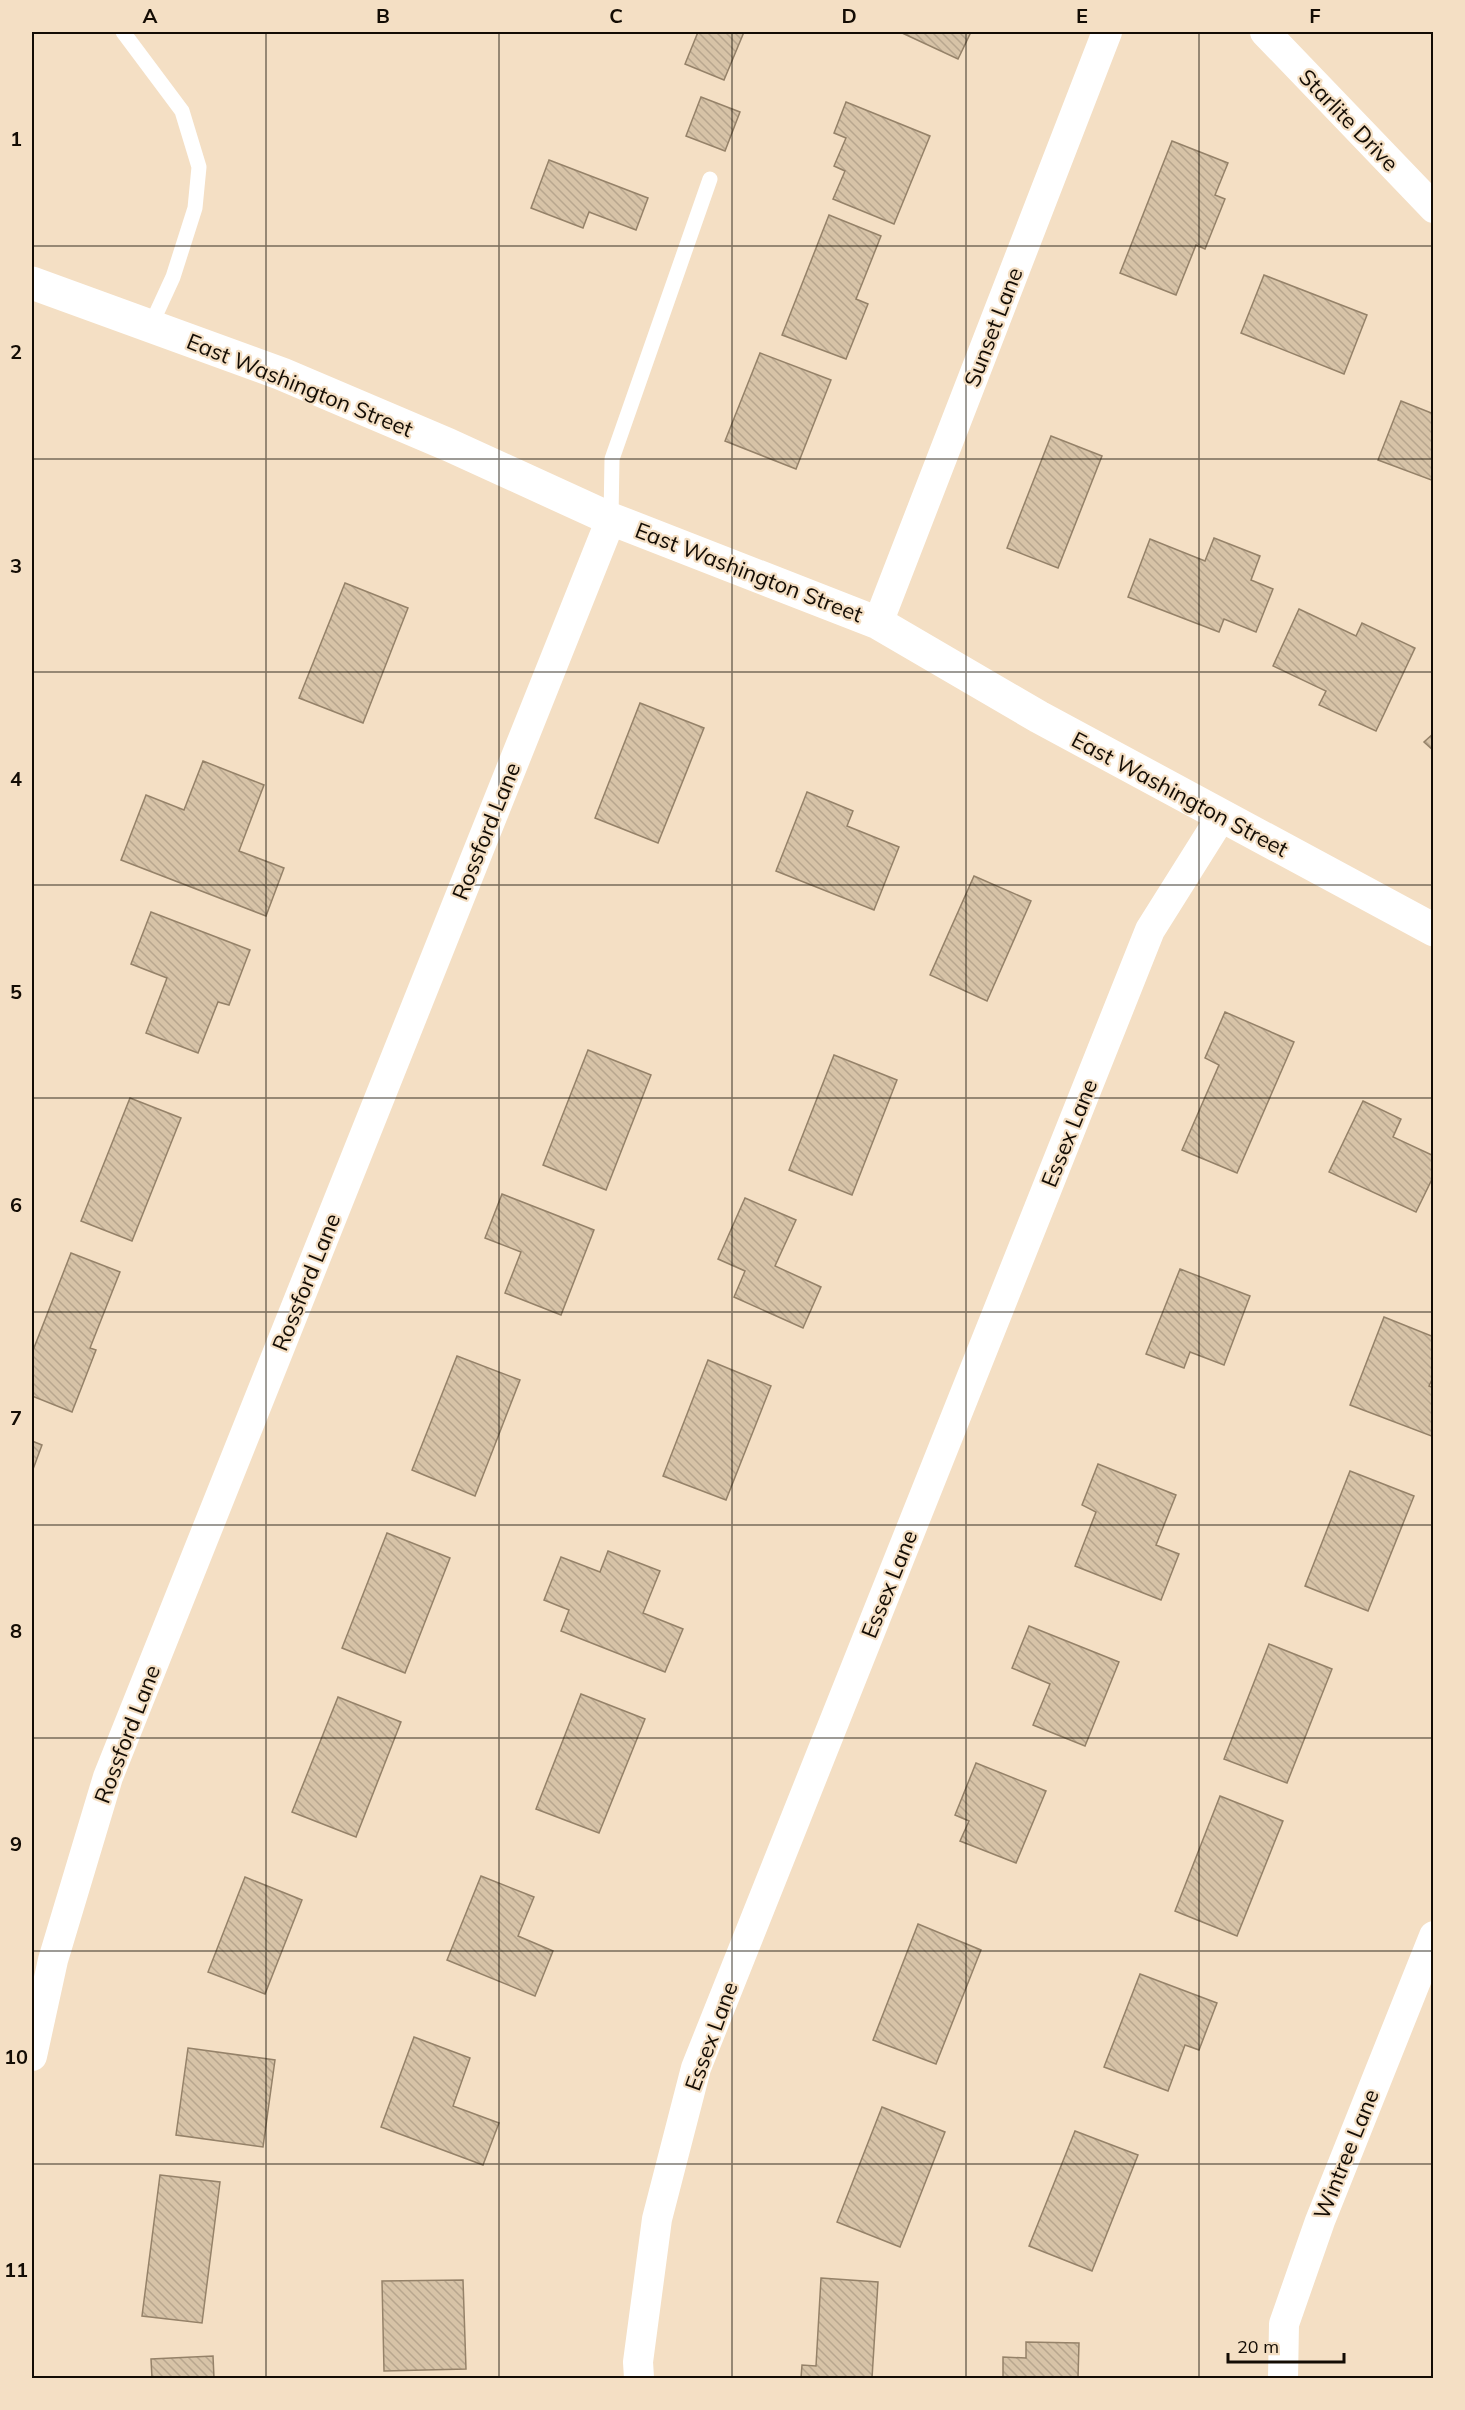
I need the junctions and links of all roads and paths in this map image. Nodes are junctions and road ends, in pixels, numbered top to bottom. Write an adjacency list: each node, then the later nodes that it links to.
1 (123, 32): 7 (lane)
2 (1107, 32): 9 (street, Sunset Lane)
3 (1265, 32): 5 (street, Starlite Drive)
4 (710, 179): 8 (lane)
5 (1434, 208)
6 (32, 283): 7 (street, East Washington Street)
7 (150, 327): 8 (street, East Washington Street)
8 (611, 519): 9 (street, East Washington Street); 13 (street, Rossford Lane)
9 (878, 622): 10 (street, East Washington Street)
10 (1221, 817): 11 (street, East Washington Street); 14 (street, Essex Lane)
11 (1434, 930)
12 (1434, 1936): 15 (street, Wintree Lane)
13 (32, 2056)
14 (639, 2379)
15 (1283, 2379)

